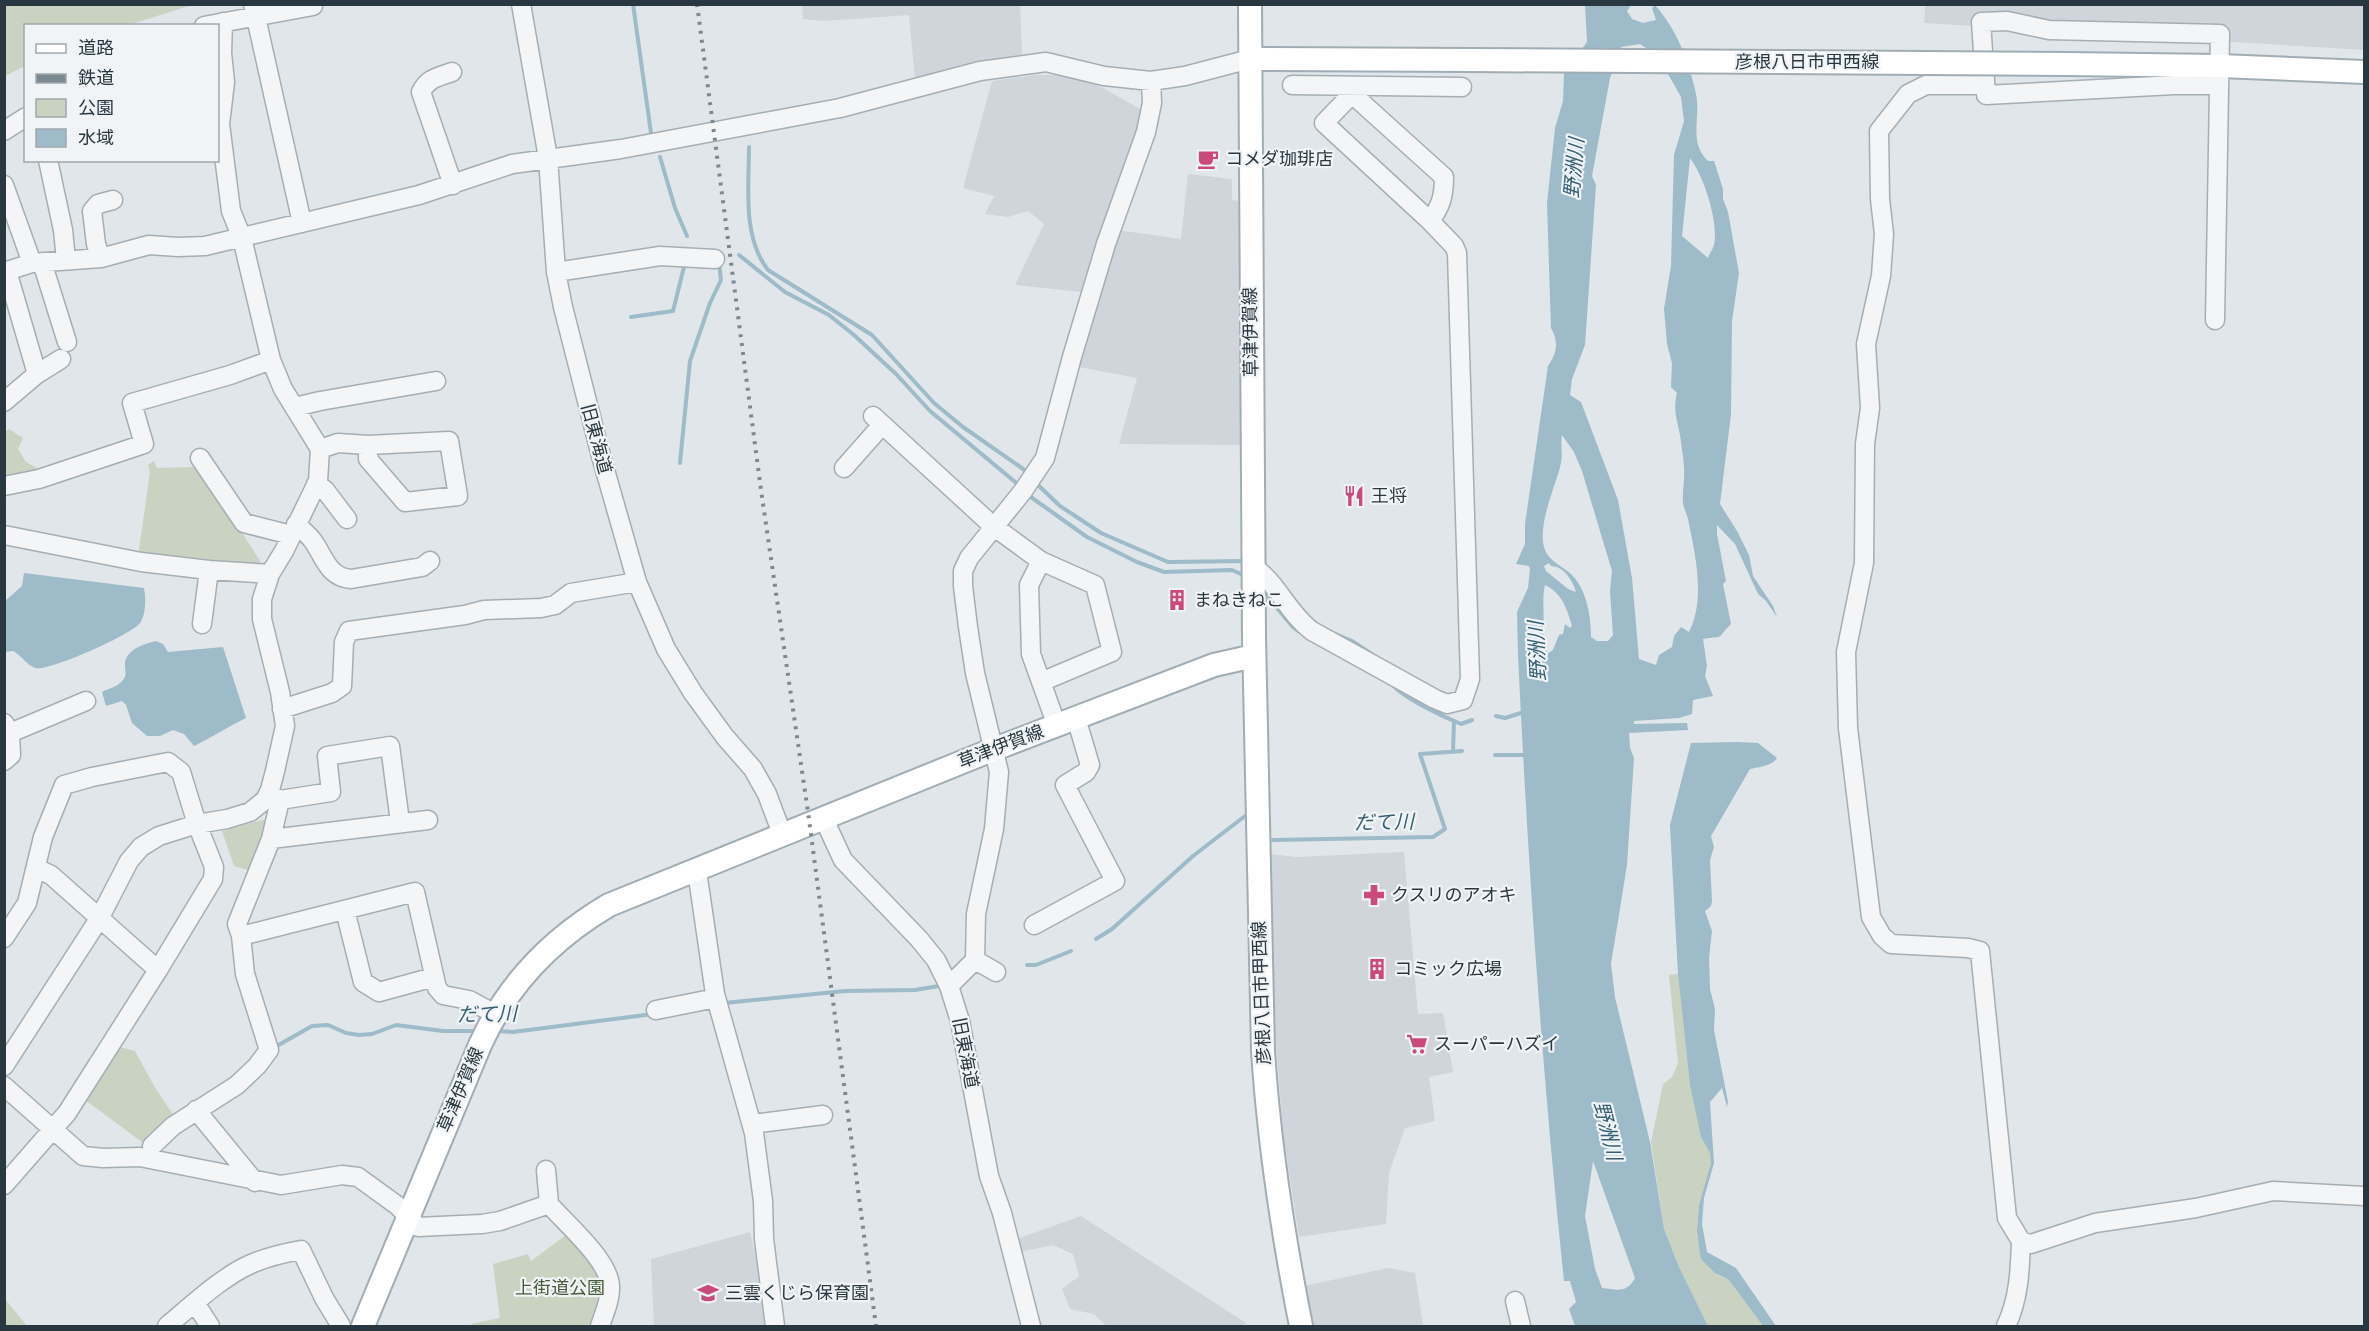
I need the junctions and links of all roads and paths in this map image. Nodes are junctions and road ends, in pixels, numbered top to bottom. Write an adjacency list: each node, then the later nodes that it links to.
1 (521, 4): 20 (street, 旧東海道)
2 (1250, 4): 7 (main road, 草津伊賀線)
3 (313, 6): 4 (street)
4 (254, 10): 5 (street); 26 (street)
5 (223, 22): 6 (street); 19 (street)
6 (214, 24)
7 (1250, 59): 8 (main road, 彦根八日市甲西線); 12 (street); 51 (main road, 草津伊賀線)
8 (1353, 59): 11 (main road, 彦根八日市甲西線, bridge); 16 (street)
9 (452, 72): 23 (street)
10 (2364, 72): 11 (main road, 彦根八日市甲西線)
11 (2219, 76): 14 (street); 14 (street); 33 (street)
12 (1151, 81): 20 (street); 46 (street)
13 (1292, 85): 16 (street)
14 (1984, 85): 99 (street)
15 (1462, 87): 16 (street)
16 (1353, 89): 25 (street); 25 (street)
17 (24, 118): 18 (street)
18 (4, 131)
19 (220, 147): 27 (street)
20 (548, 158): 23 (street); 32 (street, 旧東海道)
21 (48, 162): 30 (street)
22 (4, 185): 31 (street)
23 (453, 185): 26 (street)
24 (113, 200): 28 (street)
25 (1430, 221): 51 (street)
26 (302, 223): 27 (street)
27 (242, 238): 28 (street); 34 (street)
28 (101, 258): 30 (street)
29 (715, 259): 32 (street)
30 (66, 260): 31 (street)
31 (37, 263): 35 (street); 35 (street)
32 (556, 272): 54 (street, 旧東海道)
33 (2215, 320)
34 (271, 360): 38 (street); 44 (street)
35 (37, 374): 37 (street)
36 (436, 381): 38 (street)
37 (4, 402)
38 (295, 407): 40 (street)
39 (368, 445): 39 (street); 40 (street)
40 (320, 448): 43 (street)
41 (200, 458): 47 (street)
42 (844, 468): 46 (street)
43 (316, 484): 45 (street); 47 (street)
44 (4, 486)
45 (347, 519)
46 (993, 526): 50 (street); 62 (street)
47 (293, 529): 49 (street); 53 (street)
48 (4, 535): 52 (street)
49 (430, 561)
50 (1041, 561): 57 (street); 57 (street)
51 (1254, 567): 56 (main road, 草津伊賀線)
52 (209, 570): 53 (street); 55 (street)
53 (270, 574): 59 (street)
54 (637, 582): 59 (street); 69 (street, 旧東海道)
55 (202, 624)
56 (1254, 656): 60 (main road, 草津伊賀線); 109 (main road, 彦根八日市甲西線)
57 (1041, 682): 60 (street)
58 (86, 701): 61 (street)
59 (282, 709): 64 (street)
60 (1067, 722): 62 (main road, 草津伊賀線); 75 (street)
61 (7, 728): 63 (street)
62 (992, 750): 65 (main road, 草津伊賀線); 78 (street)
63 (4, 761)
64 (274, 797): 67 (street); 68 (street); 70 (street)
65 (824, 817): 69 (main road, 草津伊賀線); 82 (street, 旧東海道)
66 (428, 820): 67 (street)
67 (400, 822): 70 (street)
68 (197, 824): 71 (street); 74 (street); 79 (street)
69 (782, 834): 72 (main road, 草津伊賀線)
70 (271, 839): 76 (street)
71 (36, 868): 74 (street); 77 (street)
72 (697, 871): 83 (street); 85 (main road, 草津伊賀線)
73 (345, 910): 76 (street); 81 (street); 81 (street)
74 (99, 919): 79 (street); 86 (street)
75 (1034, 925)
76 (241, 936): 88 (street)
77 (4, 938)
78 (975, 960): 80 (street); 82 (street)
79 (158, 970): 91 (street)
80 (996, 972)
81 (434, 977): 85 (street)
82 (949, 986): 108 (street, 旧東海道)
83 (716, 998): 84 (street); 90 (street)
84 (656, 1010)
85 (488, 1027): 98 (main road, 草津伊賀線)
86 (4, 1066)
87 (4, 1086): 91 (street)
88 (196, 1110): 92 (street); 94 (street)
89 (823, 1115): 90 (street)
90 (752, 1124): 107 (street)
91 (53, 1130): 94 (street); 95 (street)
92 (152, 1146)
93 (546, 1170): 97 (street)
94 (255, 1182): 98 (street)
95 (4, 1185)
96 (2364, 1196): 99 (street)
97 (549, 1204): 98 (street); 106 (street)
98 (408, 1216): 105 (main road, 草津伊賀線)
99 (2021, 1241): 111 (street)
100 (1515, 1301): 110 (street)
101 (195, 1304): 102 (street); 103 (street); 104 (street)
102 (167, 1326)
103 (210, 1326)
104 (341, 1326)
105 (363, 1326)
106 (600, 1326)
107 (774, 1326)
108 (1031, 1326)
109 (1301, 1326)
110 (1521, 1326)
111 (2006, 1326)

